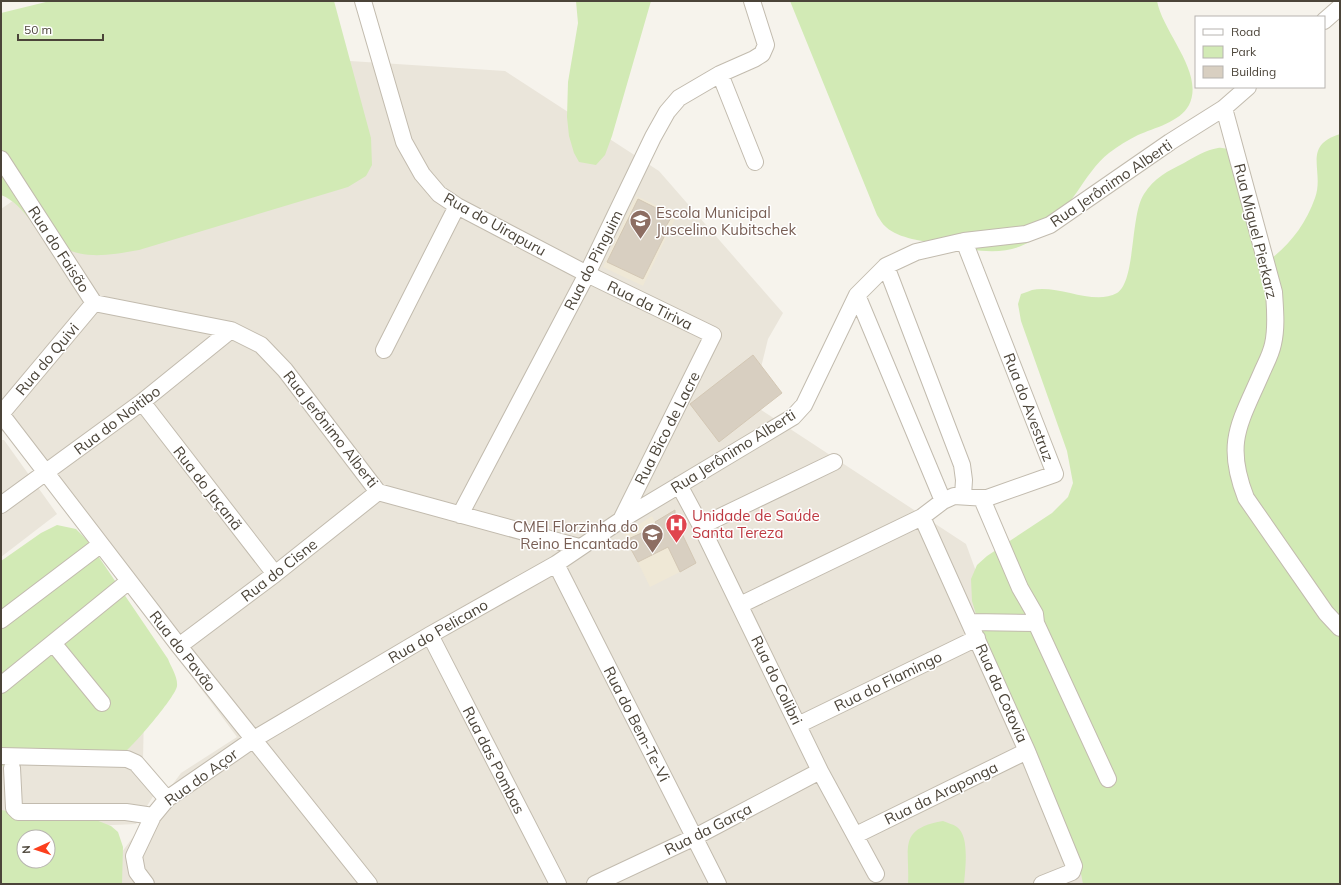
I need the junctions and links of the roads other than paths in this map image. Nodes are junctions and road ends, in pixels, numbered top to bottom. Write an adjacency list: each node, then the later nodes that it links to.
1 (363, 1): 10 (street, Rua do Uirapuru)
2 (752, 1): 5 (street, Rua do Pinguim)
3 (1340, 7): 4 (street)
4 (1325, 20)
5 (720, 74): 9 (street); 13 (street, Rua do Pinguim)
6 (1247, 88): 7 (street, Rua Jerônimo Alberti)
7 (1224, 108): 11 (street, Rua Jerônimo Alberti); 42 (street, Rua Miguel Pierkarz)
8 (1, 159): 15 (street, Rua do Faisão)
9 (755, 162)
10 (457, 206): 13 (street, Rua do Uirapuru); 18 (street)
11 (964, 241): 12 (street, Rua Jerônimo Alberti); 26 (street, Rua do Avestruz)
12 (886, 266): 14 (street, Rua Jerônimo Alberti); 25 (street)
13 (587, 274): 17 (street, Rua da Tiriva); 29 (street, Rua do Pinguim)
14 (857, 295): 23 (street, Rua Jerônimo Alberti); 27 (street)
15 (94, 303): 16 (street, Rua do Faisão); 20 (street, Rua do Quivi)
16 (231, 330): 19 (street, Rua do Noitibo); 24 (street, Rua Jerônimo Alberti)
17 (713, 335): 31 (street, Rua Bico de Lacre)
18 (384, 350)
19 (142, 402): 22 (street, Rua do Noitibo); 36 (street, Rua do Jaçanã)
20 (1, 414): 22 (street, Rua do Pavão)
21 (834, 462): 32 (street)
22 (45, 474): 28 (street, Rua do Noitibo); 33 (street, Rua do Pavão)
23 (679, 485): 31 (street, Rua Jerônimo Alberti); 32 (street, Rua do Colibri)
24 (378, 492): 29 (street, Rua Jerônimo Alberti); 36 (street, Rua do Cisne)
25 (963, 496): 26 (street, Rua do Avestruz); 27 (street, Rua do Avestruz)
26 (982, 498): 41 (street)
27 (942, 501): 30 (street, Rua do Avestruz)
28 (1, 505)
29 (460, 515): 34 (street, Rua Jerônimo Alberti)
30 (922, 517): 38 (street, Rua do Avestruz); 40 (street, Rua da Cotovia)
31 (621, 520): 34 (street, Rua do Pelicano)
32 (701, 526): 38 (street, Rua do Colibri)
33 (100, 545): 37 (street, Rua do Pavão); 39 (street)
34 (580, 547): 35 (street, Rua do Pelicano)
35 (556, 564): 43 (street, Rua do Pelicano); 59 (street, Rua do Bem-Te-Vi)
36 (275, 574): 46 (street, Rua do Cisne)
37 (128, 581): 45 (street); 46 (street, Rua do Pavão)
38 (740, 605): 49 (street, Rua do Colibri)
39 (1, 620)
40 (970, 622): 41 (street); 44 (street, Rua da Cotovia)
41 (1036, 623): 55 (street)
42 (1340, 628)
43 (430, 635): 50 (street, Rua do Pelicano); 63 (street, Rua das Pombas)
44 (977, 638): 49 (street, Rua do Flamingo); 51 (street, Rua da Cotovia)
45 (53, 643): 47 (street); 48 (street)
46 (179, 646): 50 (street, Rua do Pavão)
47 (1, 684)
48 (102, 703)
49 (798, 725): 54 (street, Rua do Colibri)
50 (254, 739): 56 (street, Rua do Açor); 62 (street, Rua do Pavão)
51 (1027, 751): 58 (street, Rua da Araponga); 66 (street, Rua da Cotovia)
52 (1, 756): 56 (street)
53 (12, 768): 57 (street)
54 (820, 771): 58 (street, Rua do Colibri); 59 (street, Rua da Garça)
55 (1108, 779)
56 (167, 799): 57 (street, Rua do Açor)
57 (153, 816): 61 (street, Rua do Açor)
58 (856, 835): 60 (street, Rua do Colibri)
59 (695, 837): 64 (street, Rua da Garça); 65 (street, Rua do Bem-Te-Vi)
60 (876, 874)
61 (146, 884)
62 (369, 884)
63 (558, 884)
64 (595, 884)
65 (718, 884)
66 (1042, 884)

